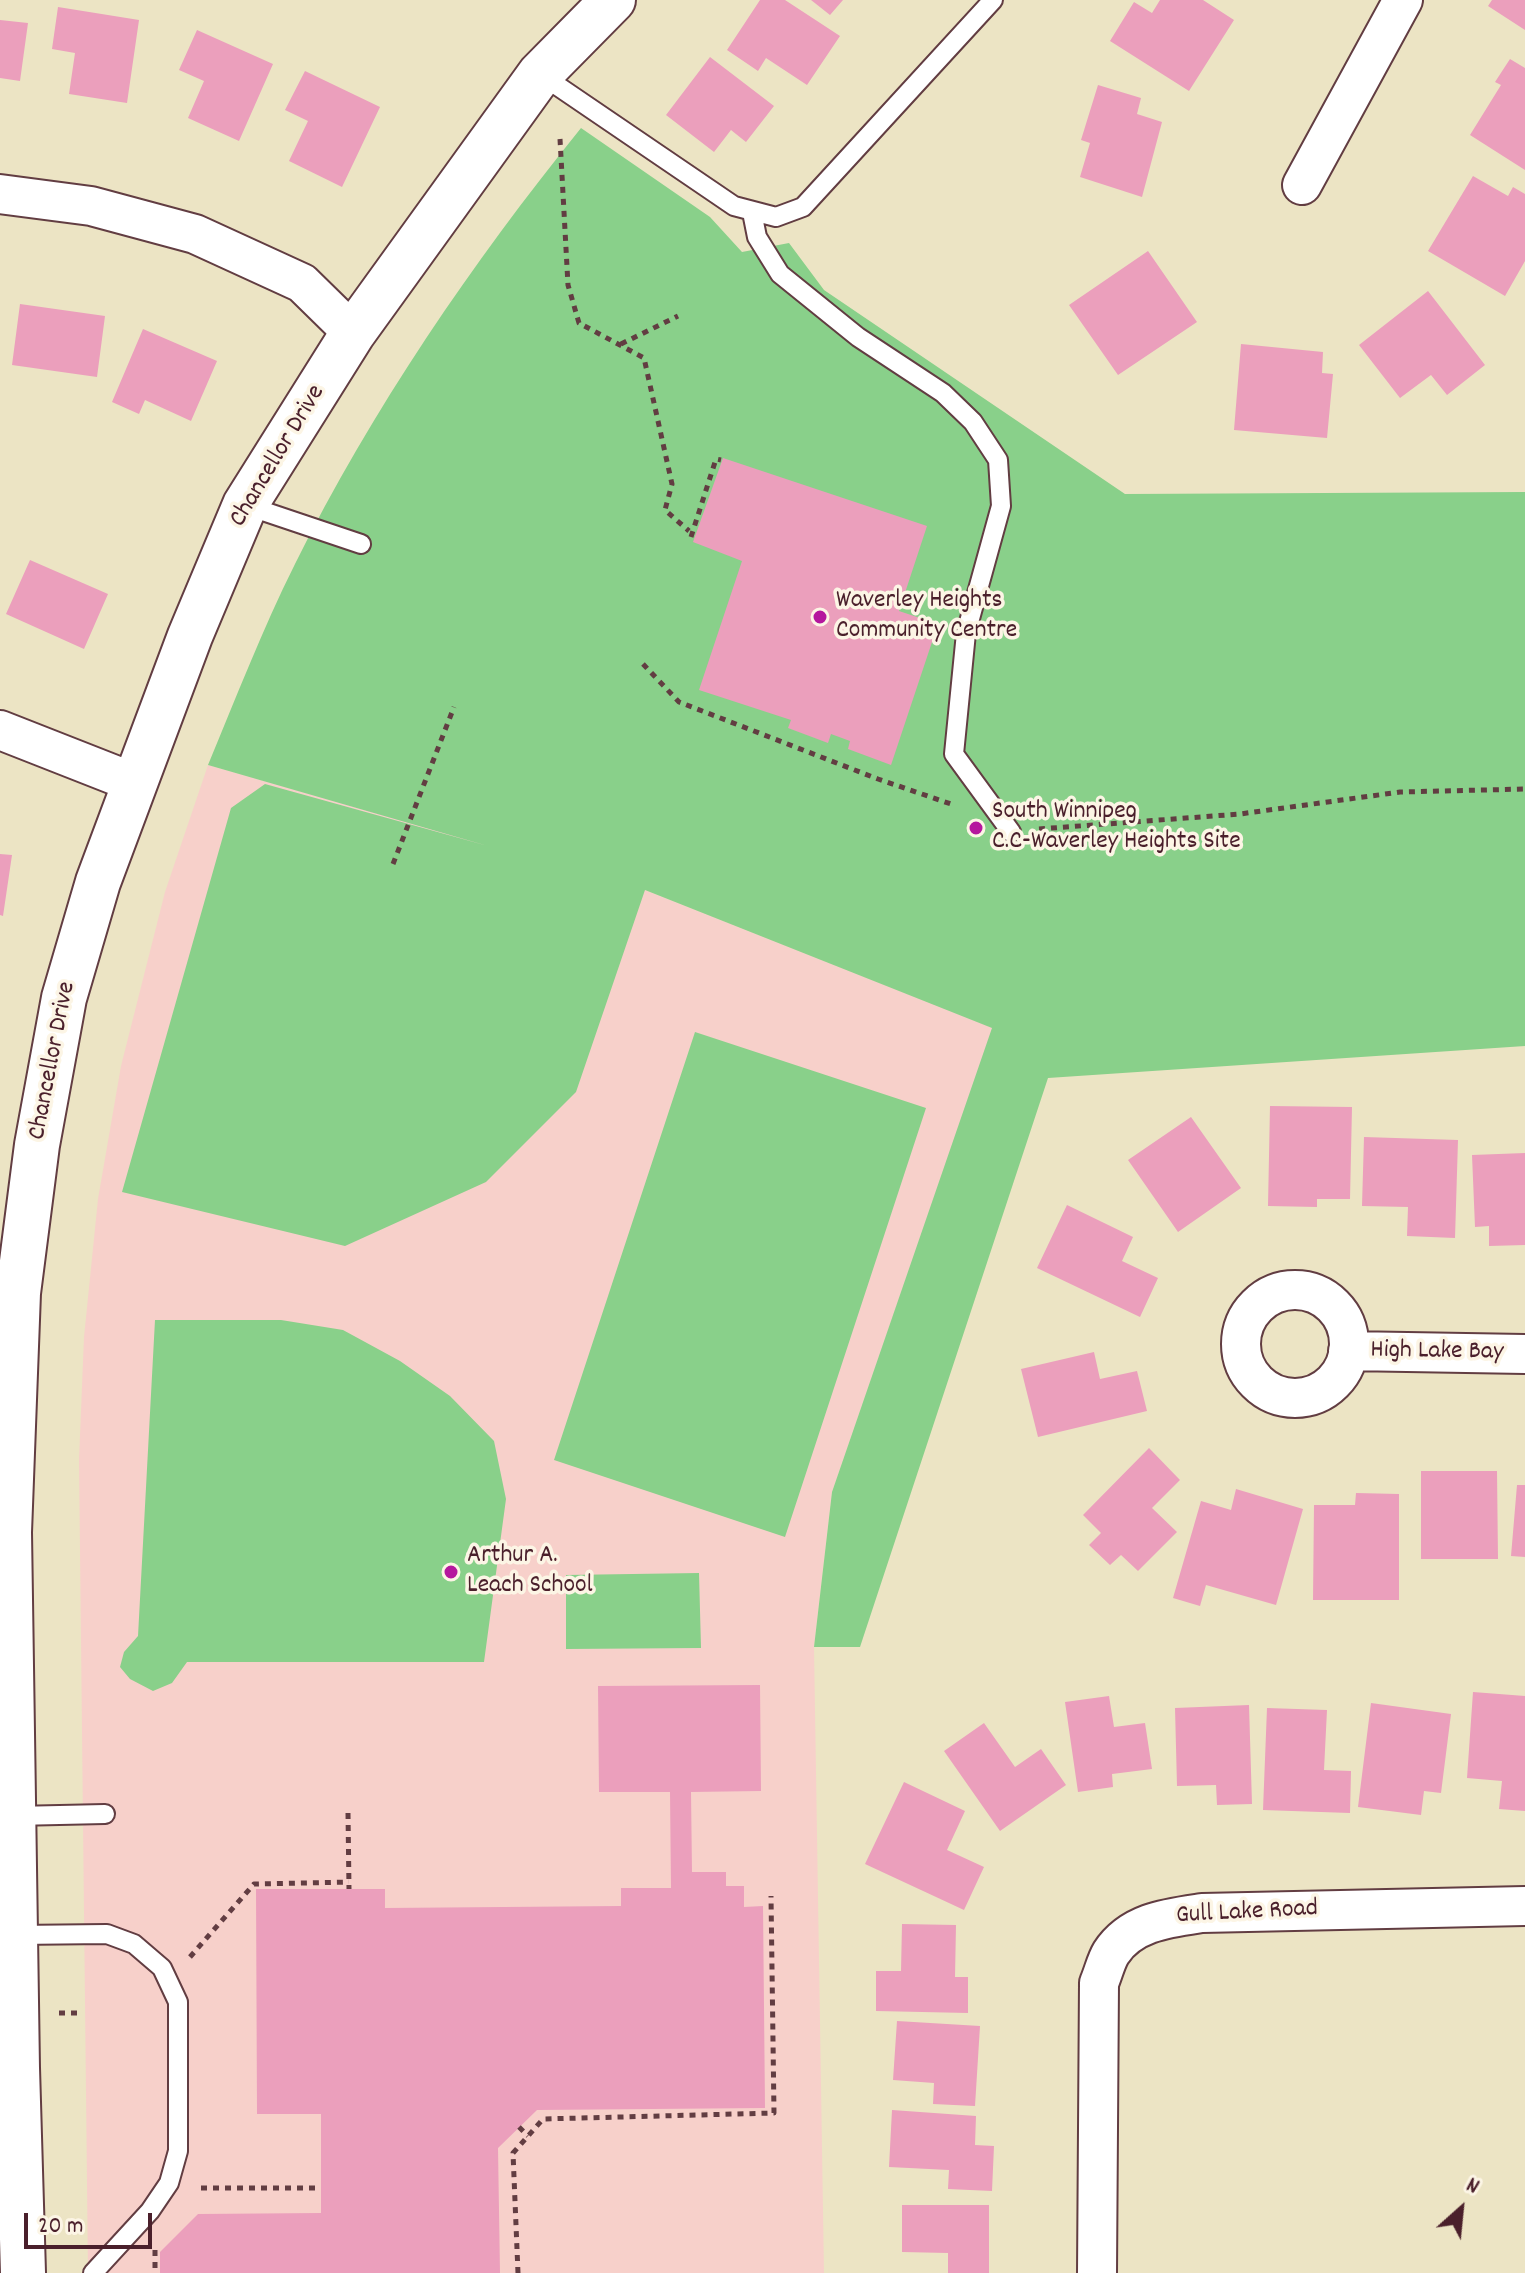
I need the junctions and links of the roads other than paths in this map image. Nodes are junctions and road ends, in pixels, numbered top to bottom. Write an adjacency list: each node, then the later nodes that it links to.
1 (613, 0): 4 (street, Chancellor Drive)
2 (993, 0): 7 (lane)
3 (1403, 0): 5 (street)
4 (540, 74): 7 (lane); 8 (street, Chancellor Drive)
5 (1302, 185)
6 (0, 194): 8 (street)
7 (752, 212): 13 (lane)
8 (353, 333): 9 (street, Chancellor Drive)
9 (245, 505): 10 (lane); 12 (street, Chancellor Drive)
10 (361, 544)
11 (0, 730): 12 (street)
12 (135, 783): 17 (street, Chancellor Drive)
13 (1011, 832)
14 (1348, 1351): 15 (street, High Lake Bay)
15 (1525, 1354)
16 (105, 1814): 17 (lane)
17 (14, 1816): 19 (street, Chancellor Drive)
18 (1525, 1906): 23 (street, Gull Lake Road)
19 (15, 1935): 20 (street, Chancellor Drive); 22 (lane)
20 (8, 2067): 21 (street, Chancellor Drive)
21 (23, 2273)
22 (93, 2273)
23 (1097, 2273)

